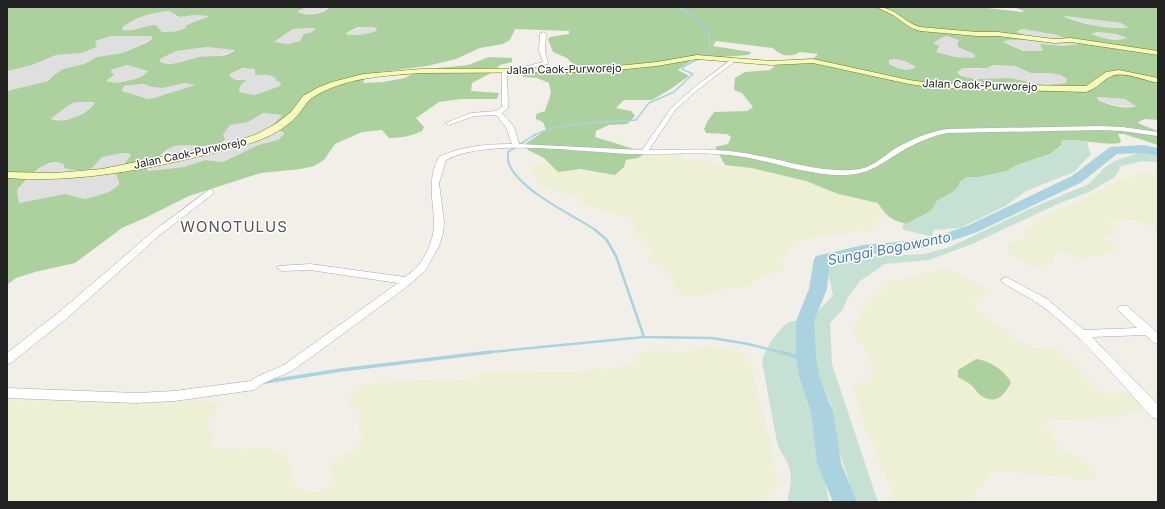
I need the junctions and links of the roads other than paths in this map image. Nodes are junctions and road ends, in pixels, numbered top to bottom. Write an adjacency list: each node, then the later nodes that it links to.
1 (878, 7): 3 (street)
2 (543, 34): 6 (street)
3 (1158, 53)
4 (732, 61): 6 (street, Jalan Caok-Purworejo); 7 (street, Jalan Caok-Purworejo); 12 (street)
5 (504, 70): 6 (street, Jalan Caok-Purworejo); 8 (street); 13 (street, Jalan Caok-Purworejo)
6 (518, 70)
7 (1158, 81)
8 (498, 113): 9 (street); 11 (street)
9 (449, 123)
10 (1158, 134): 12 (street)
11 (520, 146): 12 (street); 17 (street)
12 (644, 152)
13 (7, 175)
14 (210, 192): 22 (street)
15 (282, 268): 17 (street)
16 (1006, 280): 20 (street)
17 (407, 281): 23 (street)
18 (1123, 309): 19 (street)
19 (1148, 331): 20 (street); 21 (street)
20 (1080, 334): 24 (street)
21 (1158, 340)
22 (7, 360)
23 (7, 393)
24 (1158, 414)

